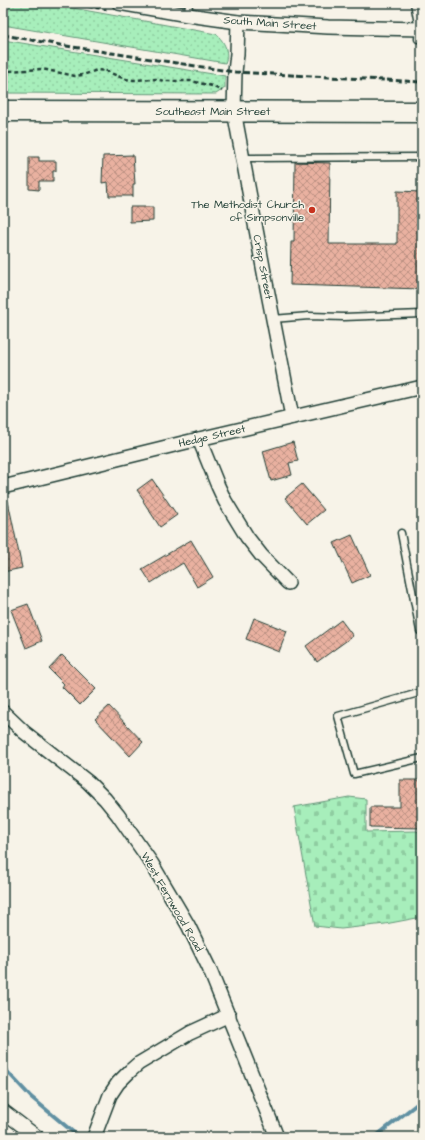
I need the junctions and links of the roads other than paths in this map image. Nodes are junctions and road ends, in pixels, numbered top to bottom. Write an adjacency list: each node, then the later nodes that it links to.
1 (119, 3): 3 (street, South Main Street)
2 (414, 3): 6 (lane)
3 (146, 5): 4 (street, South Main Street)
4 (188, 9): 5 (street, South Main Street)
5 (238, 22): 6 (street, South Main Street); 7 (street, Crisp Street)
6 (420, 32)
7 (234, 102): 8 (main road, Southeast Main Street); 9 (main road, Southeast Main Street); 11 (street, Crisp Street)
8 (3, 111)
9 (422, 112)
10 (422, 157): 11 (lane)
11 (242, 158): 13 (street, Crisp Street)
12 (422, 314): 13 (lane)
13 (273, 319): 15 (street, Crisp Street)
14 (422, 387): 15 (street, Hedge Street)
15 (292, 417): 16 (street, Hedge Street)
16 (199, 439): 17 (street, Hedge Street); 19 (street)
17 (3, 487)
18 (401, 533): 20 (lane)
19 (288, 583)
20 (420, 631)
21 (422, 692): 23 (lane)
22 (3, 712): 24 (street, West Fernwood Road)
23 (422, 758)
24 (229, 1015): 27 (street); 28 (street, West Fernwood Road)
25 (3, 1111): 26 (street)
26 (38, 1137)
27 (94, 1137)
28 (277, 1137)

